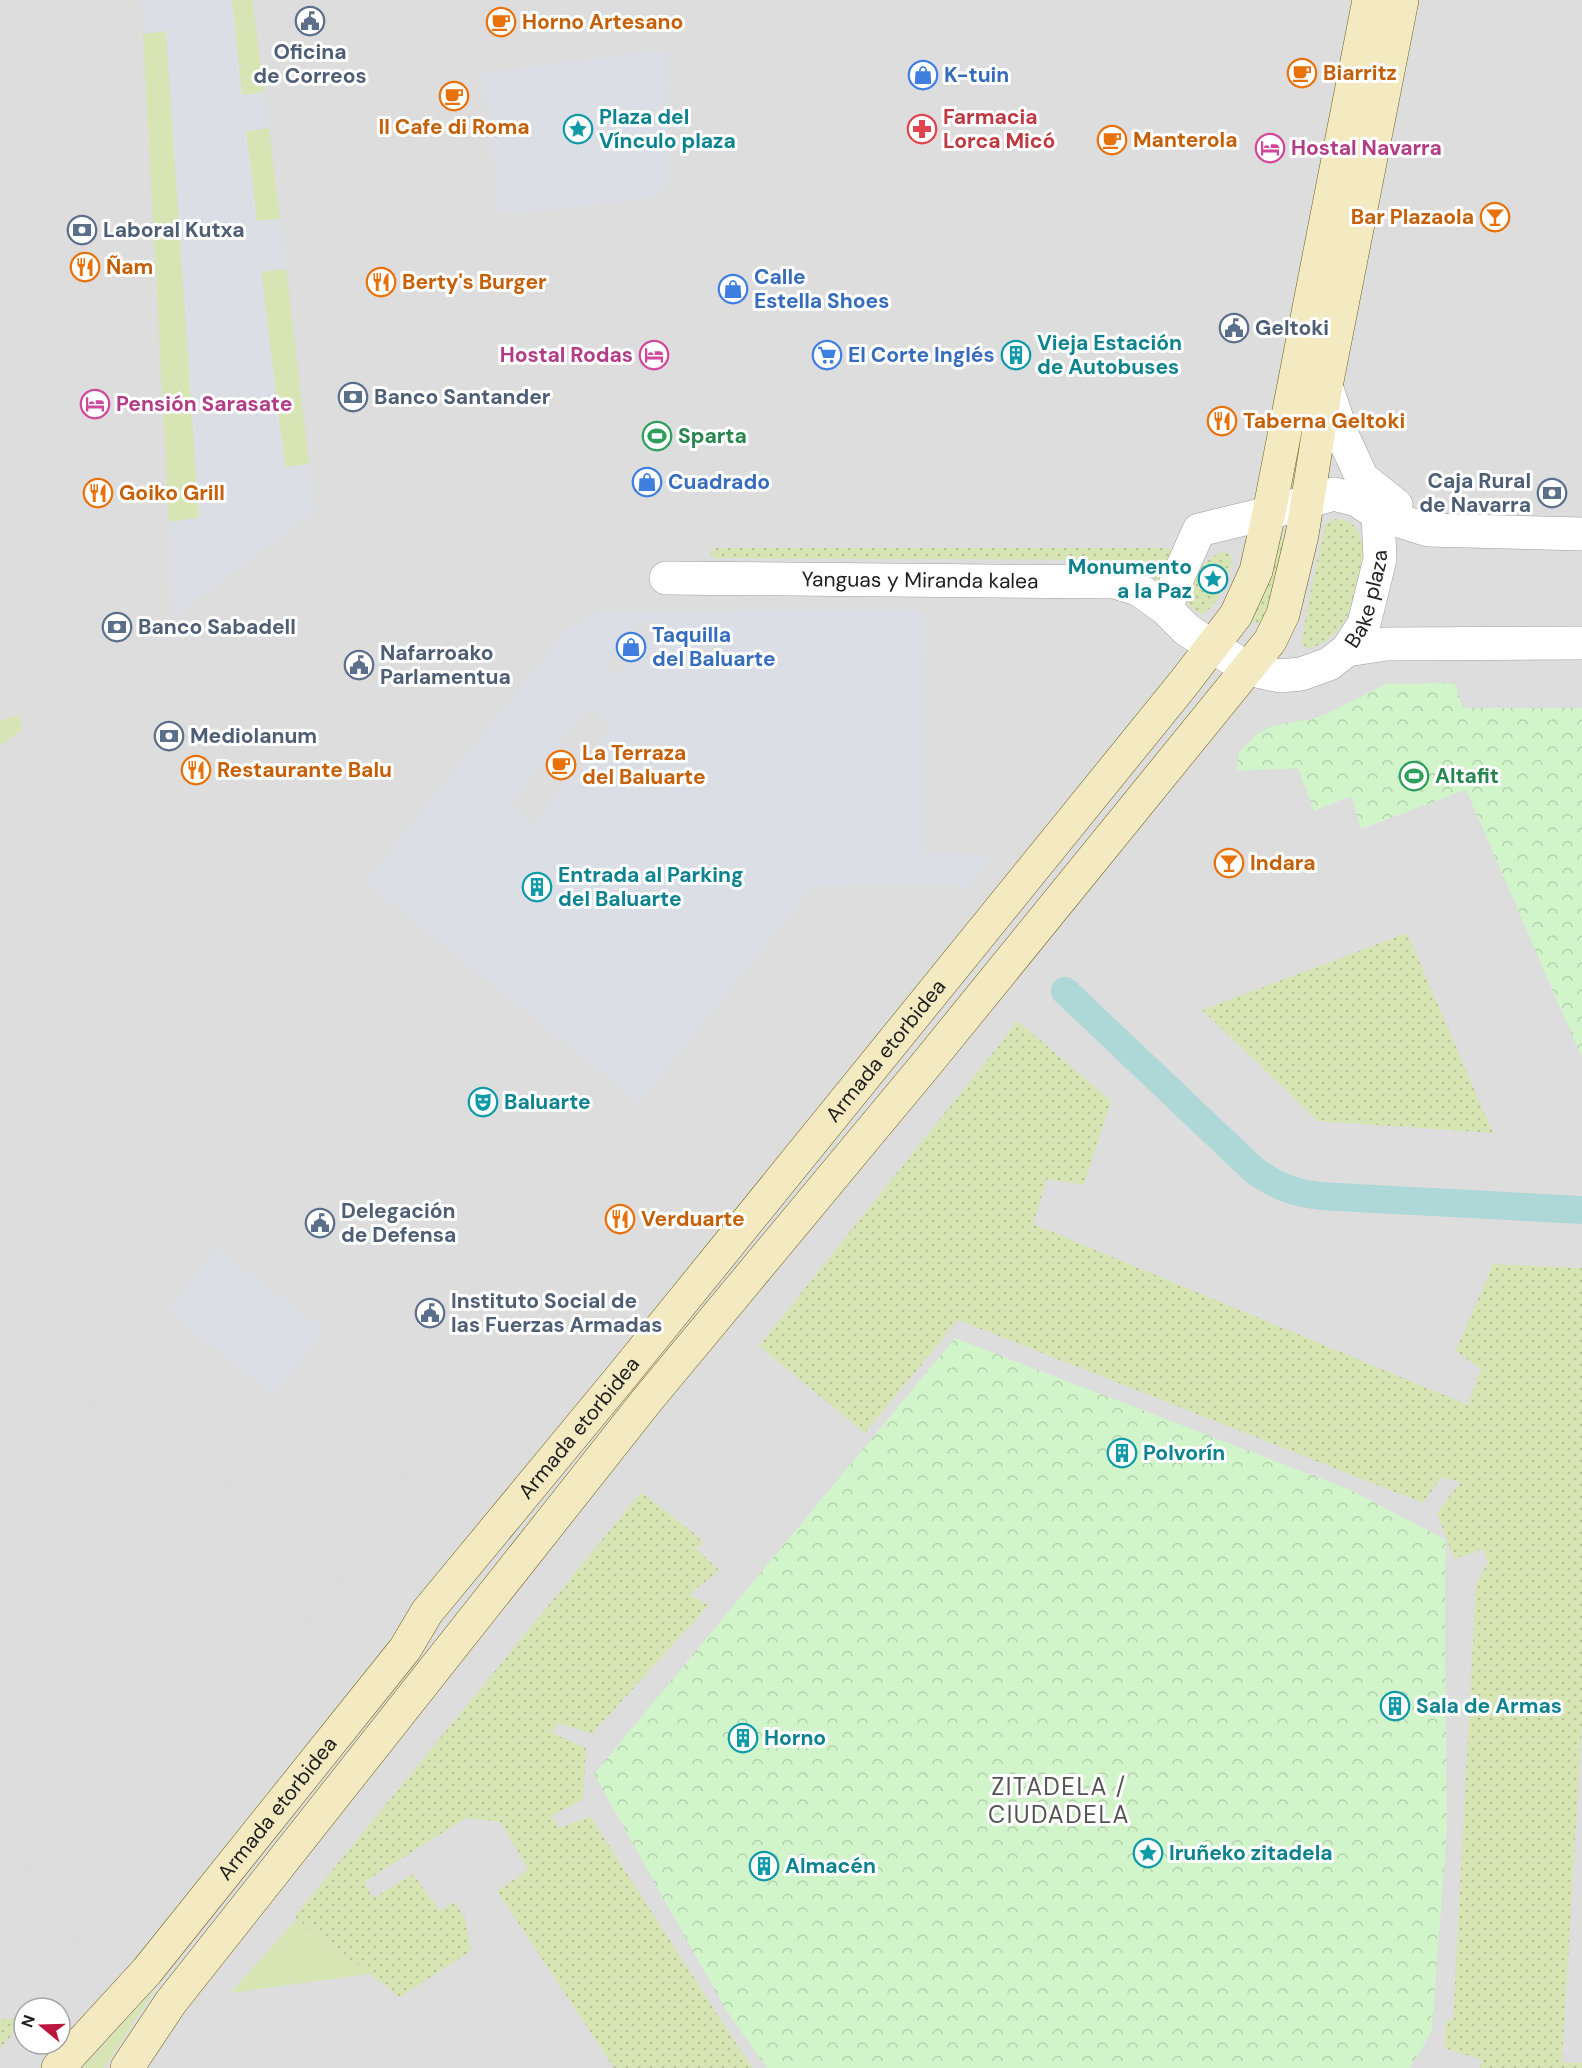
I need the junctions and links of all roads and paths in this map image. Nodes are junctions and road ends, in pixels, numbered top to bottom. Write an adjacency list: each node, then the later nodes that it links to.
1 (1369, 0): 5 (main road)
2 (1402, 0): 3 (main road)
3 (1326, 386): 4 (main road); 7 (street)
4 (1308, 503): 5 (street); 6 (street); 14 (main road)
5 (1269, 513): 10 (street); 12 (main road)
6 (1378, 514): 7 (street); 13 (street, Bake plaza)
7 (1428, 530): 8 (street)
8 (1582, 534)
9 (666, 578): 10 (street, Yanguas y Miranda kalea)
10 (1166, 609): 12 (street, Bake plaza)
11 (1582, 644): 13 (street)
12 (1212, 646): 14 (street, Bake plaza); 15 (main road, Armada etorbidea)
13 (1347, 651): 14 (street, Bake plaza)
14 (1248, 669): 16 (main road, Armada etorbidea)
15 (58, 2068)
16 (127, 2068)

